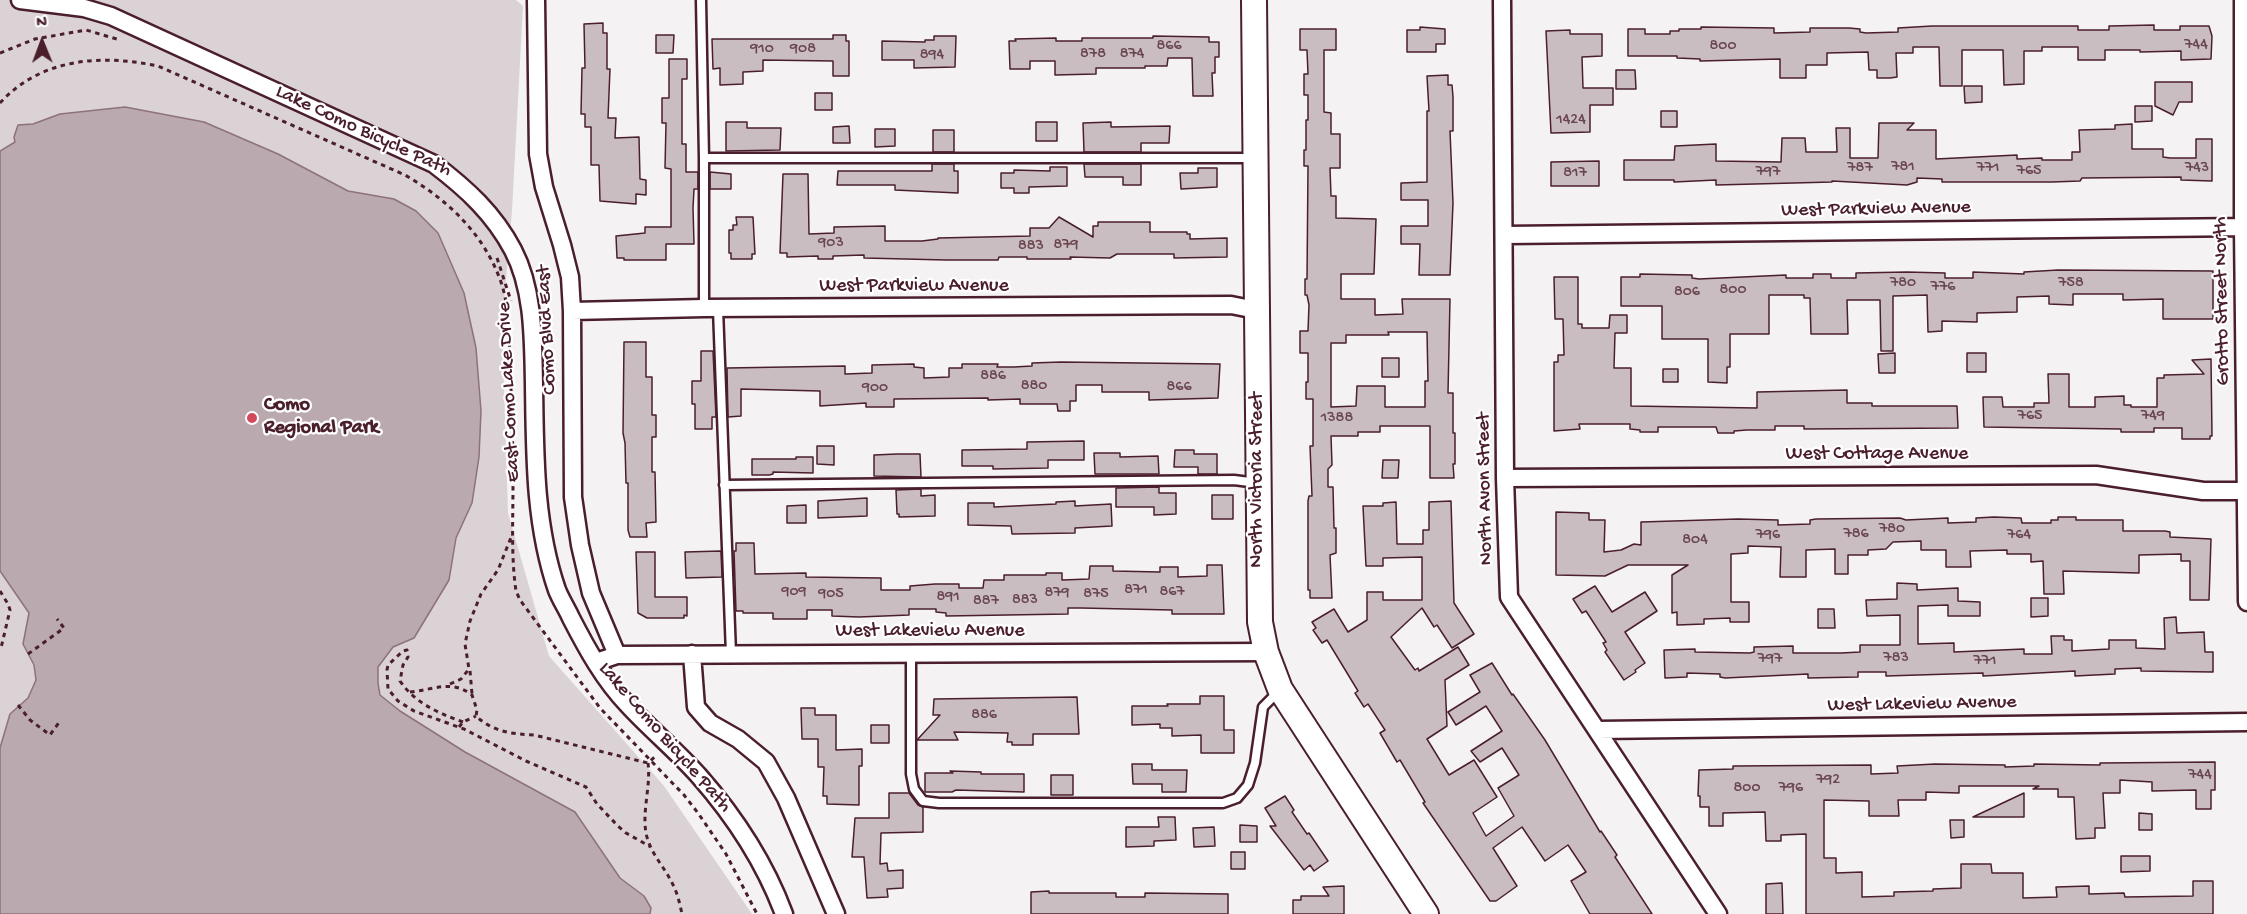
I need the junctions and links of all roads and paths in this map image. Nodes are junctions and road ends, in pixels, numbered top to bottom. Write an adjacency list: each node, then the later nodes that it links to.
1 (20, 0): 34 (street, East Como Lake Drive)
2 (536, 0): 18 (street, Como Blvd East)
3 (701, 0): 10 (lane)
4 (1254, 0): 11 (street, North Victoria Street)
5 (1502, 0): 13 (street, North Avon Street)
6 (2243, 0): 12 (street, Grotto Street North)
7 (128, 42): 8 (path)
8 (0, 53)
9 (0, 103): 23 (path)
10 (704, 158): 11 (lane); 16 (lane)
11 (1255, 158): 17 (street, North Victoria Street)
12 (2245, 227): 13 (street, West Parkview Avenue); 22 (street, Grotto Street North)
13 (1505, 235): 19 (street, North Avon Street)
14 (494, 249): 15 (path)
15 (512, 304)
16 (711, 309): 17 (street, West Parkview Avenue); 18 (street, West Parkview Avenue); 21 (lane)
17 (1256, 310): 20 (street, North Victoria Street)
18 (572, 311): 33 (street, Como Blvd East)
19 (1505, 478): 22 (street, West Cottage Avenue); 46 (street, North Avon Street)
20 (1258, 483): 21 (lane); 28 (street, North Victoria Street)
21 (724, 485): 31 (lane)
22 (2247, 491): 25 (street, Grotto Street North)
23 (513, 533): 35 (path); 50 (path)
24 (1, 594): 27 (path)
25 (2247, 602)
26 (57, 619): 29 (path)
27 (1, 648)
28 (1266, 652): 32 (street, West Lakeview Avenue); 37 (street, North Victoria Street)
29 (28, 654)
30 (692, 654): 31 (street, West Lakeview Avenue); 33 (street, West Lakeview Avenue); 55 (street)
31 (731, 654): 32 (street, West Lakeview Avenue)
32 (911, 654): 37 (lane)
33 (617, 655): 34 (street, West Lakeview Avenue)
34 (596, 662): 54 (street, East Como Lake Drive)
35 (470, 669): 36 (path); 39 (path)
36 (449, 685): 38 (path); 39 (path)
37 (1281, 689): 56 (street, North Victoria Street)
38 (410, 692): 43 (path); 45 (path)
39 (472, 694): 41 (path)
40 (18, 705): 42 (path)
41 (476, 717): 43 (path); 50 (path)
42 (60, 721)
43 (463, 722): 45 (path)
44 (2247, 722): 46 (street, West Lakeview Avenue)
45 (459, 727): 51 (path)
46 (1598, 730): 57 (street, North Avon Street)
47 (653, 748): 48 (path, Lake Como Bicycle Path)
48 (658, 754): 49 (path, Lake Como Bicycle Path); 50 (path)
49 (663, 758)
50 (650, 762): 51 (path); 53 (path)
51 (651, 847): 52 (path)
52 (682, 914)
53 (757, 914)
54 (784, 914)
55 (836, 914)
56 (1426, 914)
57 (1718, 914)

